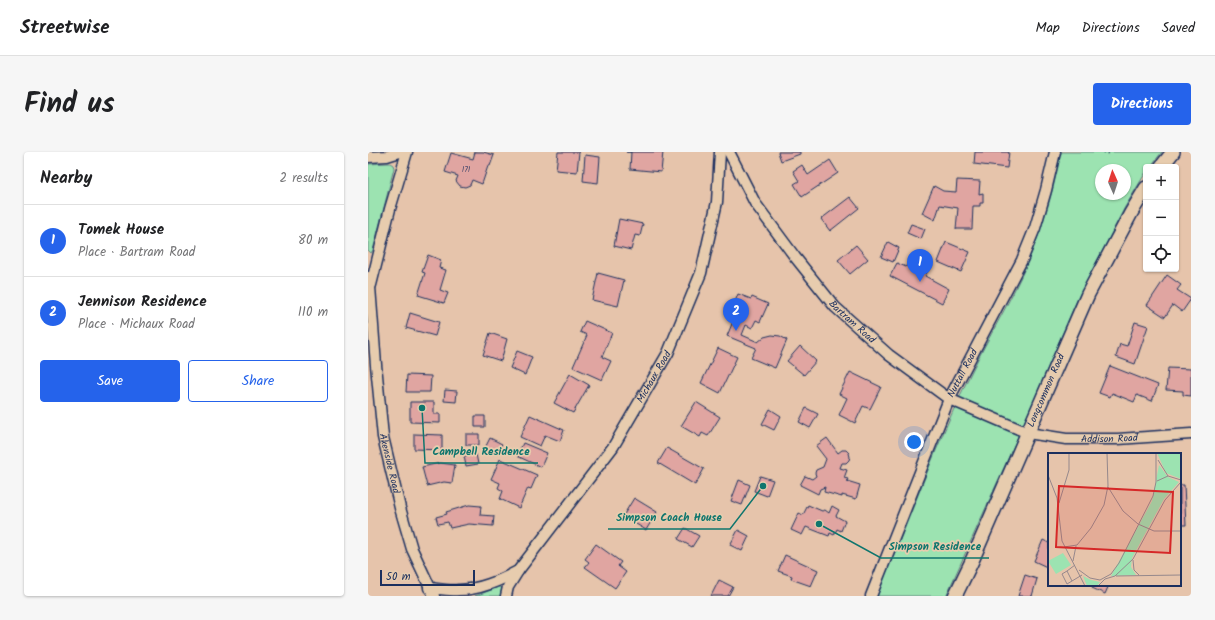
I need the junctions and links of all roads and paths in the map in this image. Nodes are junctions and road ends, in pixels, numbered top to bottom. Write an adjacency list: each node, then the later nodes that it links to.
1 (400, 152): 9 (street)
2 (407, 152): 12 (street, Akenside Road)
3 (720, 152): 16 (street, Michaux Road)
4 (729, 152): 13 (street, Bartram Road)
5 (1055, 152): 13 (street, Nuttall Road)
6 (1104, 152): 8 (path)
7 (1173, 152): 10 (street)
8 (1112, 154)
9 (368, 157)
10 (1163, 164)
11 (1143, 193): 14 (street, Longcommon Road)
12 (369, 282): 17 (street, Akenside Road)
13 (949, 399): 14 (street, Bartram Road); 19 (street, Nuttall Road)
14 (1028, 433): 15 (street, Addison Road); 20 (street, Longcommon Road)
15 (1191, 434)
16 (518, 571): 17 (street, Michaux Road); 18 (street, Michaux Road)
17 (431, 592)
18 (506, 596)
19 (871, 596)
20 (955, 596)

